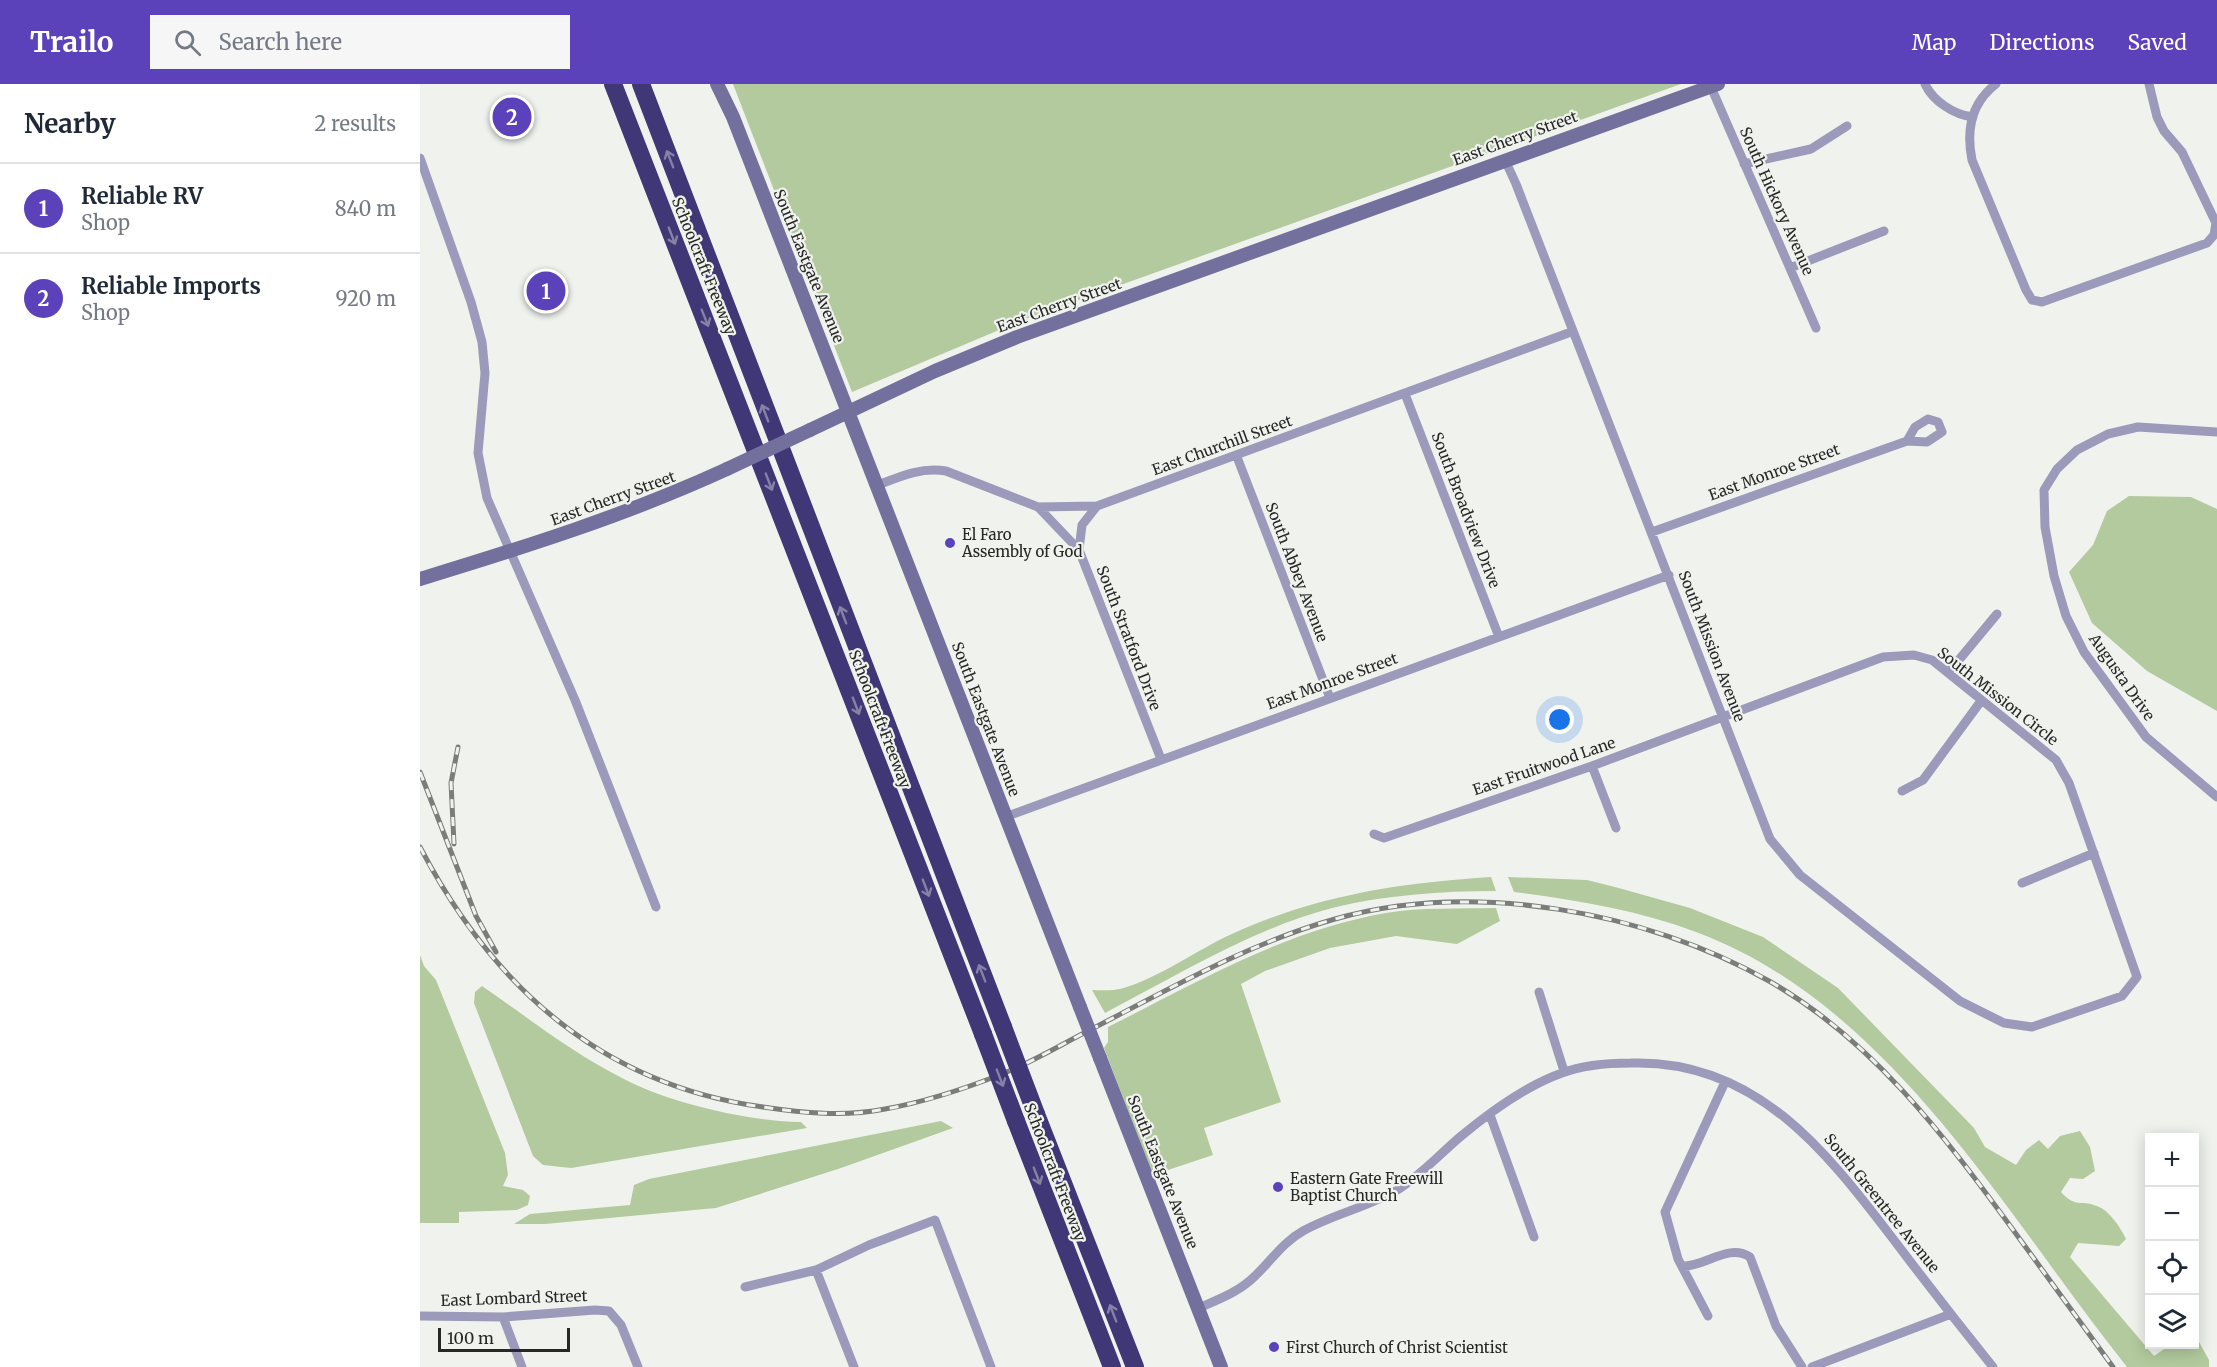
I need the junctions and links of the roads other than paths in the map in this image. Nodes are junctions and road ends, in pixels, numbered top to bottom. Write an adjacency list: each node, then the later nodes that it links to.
1 (613, 84): 64 (highway, Schoolcraft Freeway, one-way to 64, bridge)
2 (641, 84): 65 (highway, Schoolcraft Freeway, one-way to 2, bridge)
3 (717, 84): 18 (street, South Eastgate Avenue)
4 (1925, 84): 8 (street)
5 (1996, 84): 8 (street)
6 (2149, 84): 8 (street)
7 (1715, 85): 11 (street, East Cherry Street); 12 (street, South Hickory Avenue)
8 (1973, 117)
9 (1848, 126): 12 (street)
10 (420, 158): 27 (street)
11 (1505, 160): 16 (street, South Mission Avenue); 18 (street, East Cherry Street)
12 (1744, 164): 14 (street, South Hickory Avenue)
13 (1884, 231): 14 (street)
14 (1790, 268): 15 (street, South Hickory Avenue)
15 (1816, 328)
16 (1572, 332): 17 (street, East Churchill Street); 25 (street, South Mission Avenue)
17 (1405, 394): 21 (street, East Churchill Street); 31 (street, South Broadview Drive)
18 (850, 412): 22 (street, South Eastgate Avenue); 27 (street, East Cherry Street, bridge)
19 (2217, 432): 39 (street, Augusta Drive)
20 (1907, 441): 25 (street, East Monroe Street)
21 (1237, 457): 23 (street, East Churchill Street); 33 (street, South Abbey Avenue)
22 (878, 486): 24 (street, East Churchill Street); 40 (street, South Eastgate Avenue)
23 (1097, 506): 24 (street, East Churchill Street); 26 (street)
24 (1038, 507): 26 (street, South Stratford Drive)
25 (1652, 532): 28 (street, South Mission Avenue)
26 (1079, 550): 36 (street, South Stratford Drive)
27 (510, 552): 29 (street, East Cherry Street); 45 (street)
28 (1669, 575): 31 (street, East Monroe Street); 35 (street, South Mission Avenue)
29 (420, 579)
30 (1997, 614): 32 (street)
31 (1499, 637): 33 (street, East Monroe Street)
32 (1948, 673): 34 (street, South Mission Circle); 35 (street, South Mission Circle)
33 (1330, 698): 36 (street, East Monroe Street)
34 (1981, 701): 38 (street); 43 (street, South Mission Circle)
35 (1724, 718): 37 (street, East Fruitwood Lane); 47 (street, South Mission Avenue)
36 (1161, 759): 40 (street, East Monroe Street)
37 (1592, 766): 41 (street); 42 (street, East Fruitwood Lane)
38 (1902, 791)
39 (2217, 797)
40 (1005, 817): 55 (street, South Eastgate Avenue, bridge)
41 (1616, 828)
42 (1374, 834)
43 (2094, 853): 44 (street); 47 (street, South Mission Circle)
44 (2022, 883)
45 (656, 907)
46 (1539, 992): 48 (street)
47 (2032, 1027)
48 (1564, 1071): 49 (street); 50 (street)
49 (1725, 1082): 52 (street); 56 (street, South Greentree Avenue)
50 (1490, 1115): 51 (street); 55 (street)
51 (1534, 1236)
52 (1684, 1266): 58 (street); 67 (street)
53 (816, 1270): 54 (street); 62 (street); 63 (street)
54 (745, 1287)
55 (1199, 1308): 66 (street, South Eastgate Avenue)
56 (1950, 1314): 68 (street); 69 (street, South Greentree Avenue)
57 (420, 1316): 59 (street, East Lombard Street)
58 (1708, 1316)
59 (503, 1317): 60 (street); 61 (street, East Lombard Street)
60 (522, 1367)
61 (638, 1367)
62 (854, 1367)
63 (992, 1367)
64 (1112, 1367)
65 (1135, 1367)
66 (1221, 1367)
67 (1802, 1367)
68 (1812, 1367)
69 (1992, 1367)

